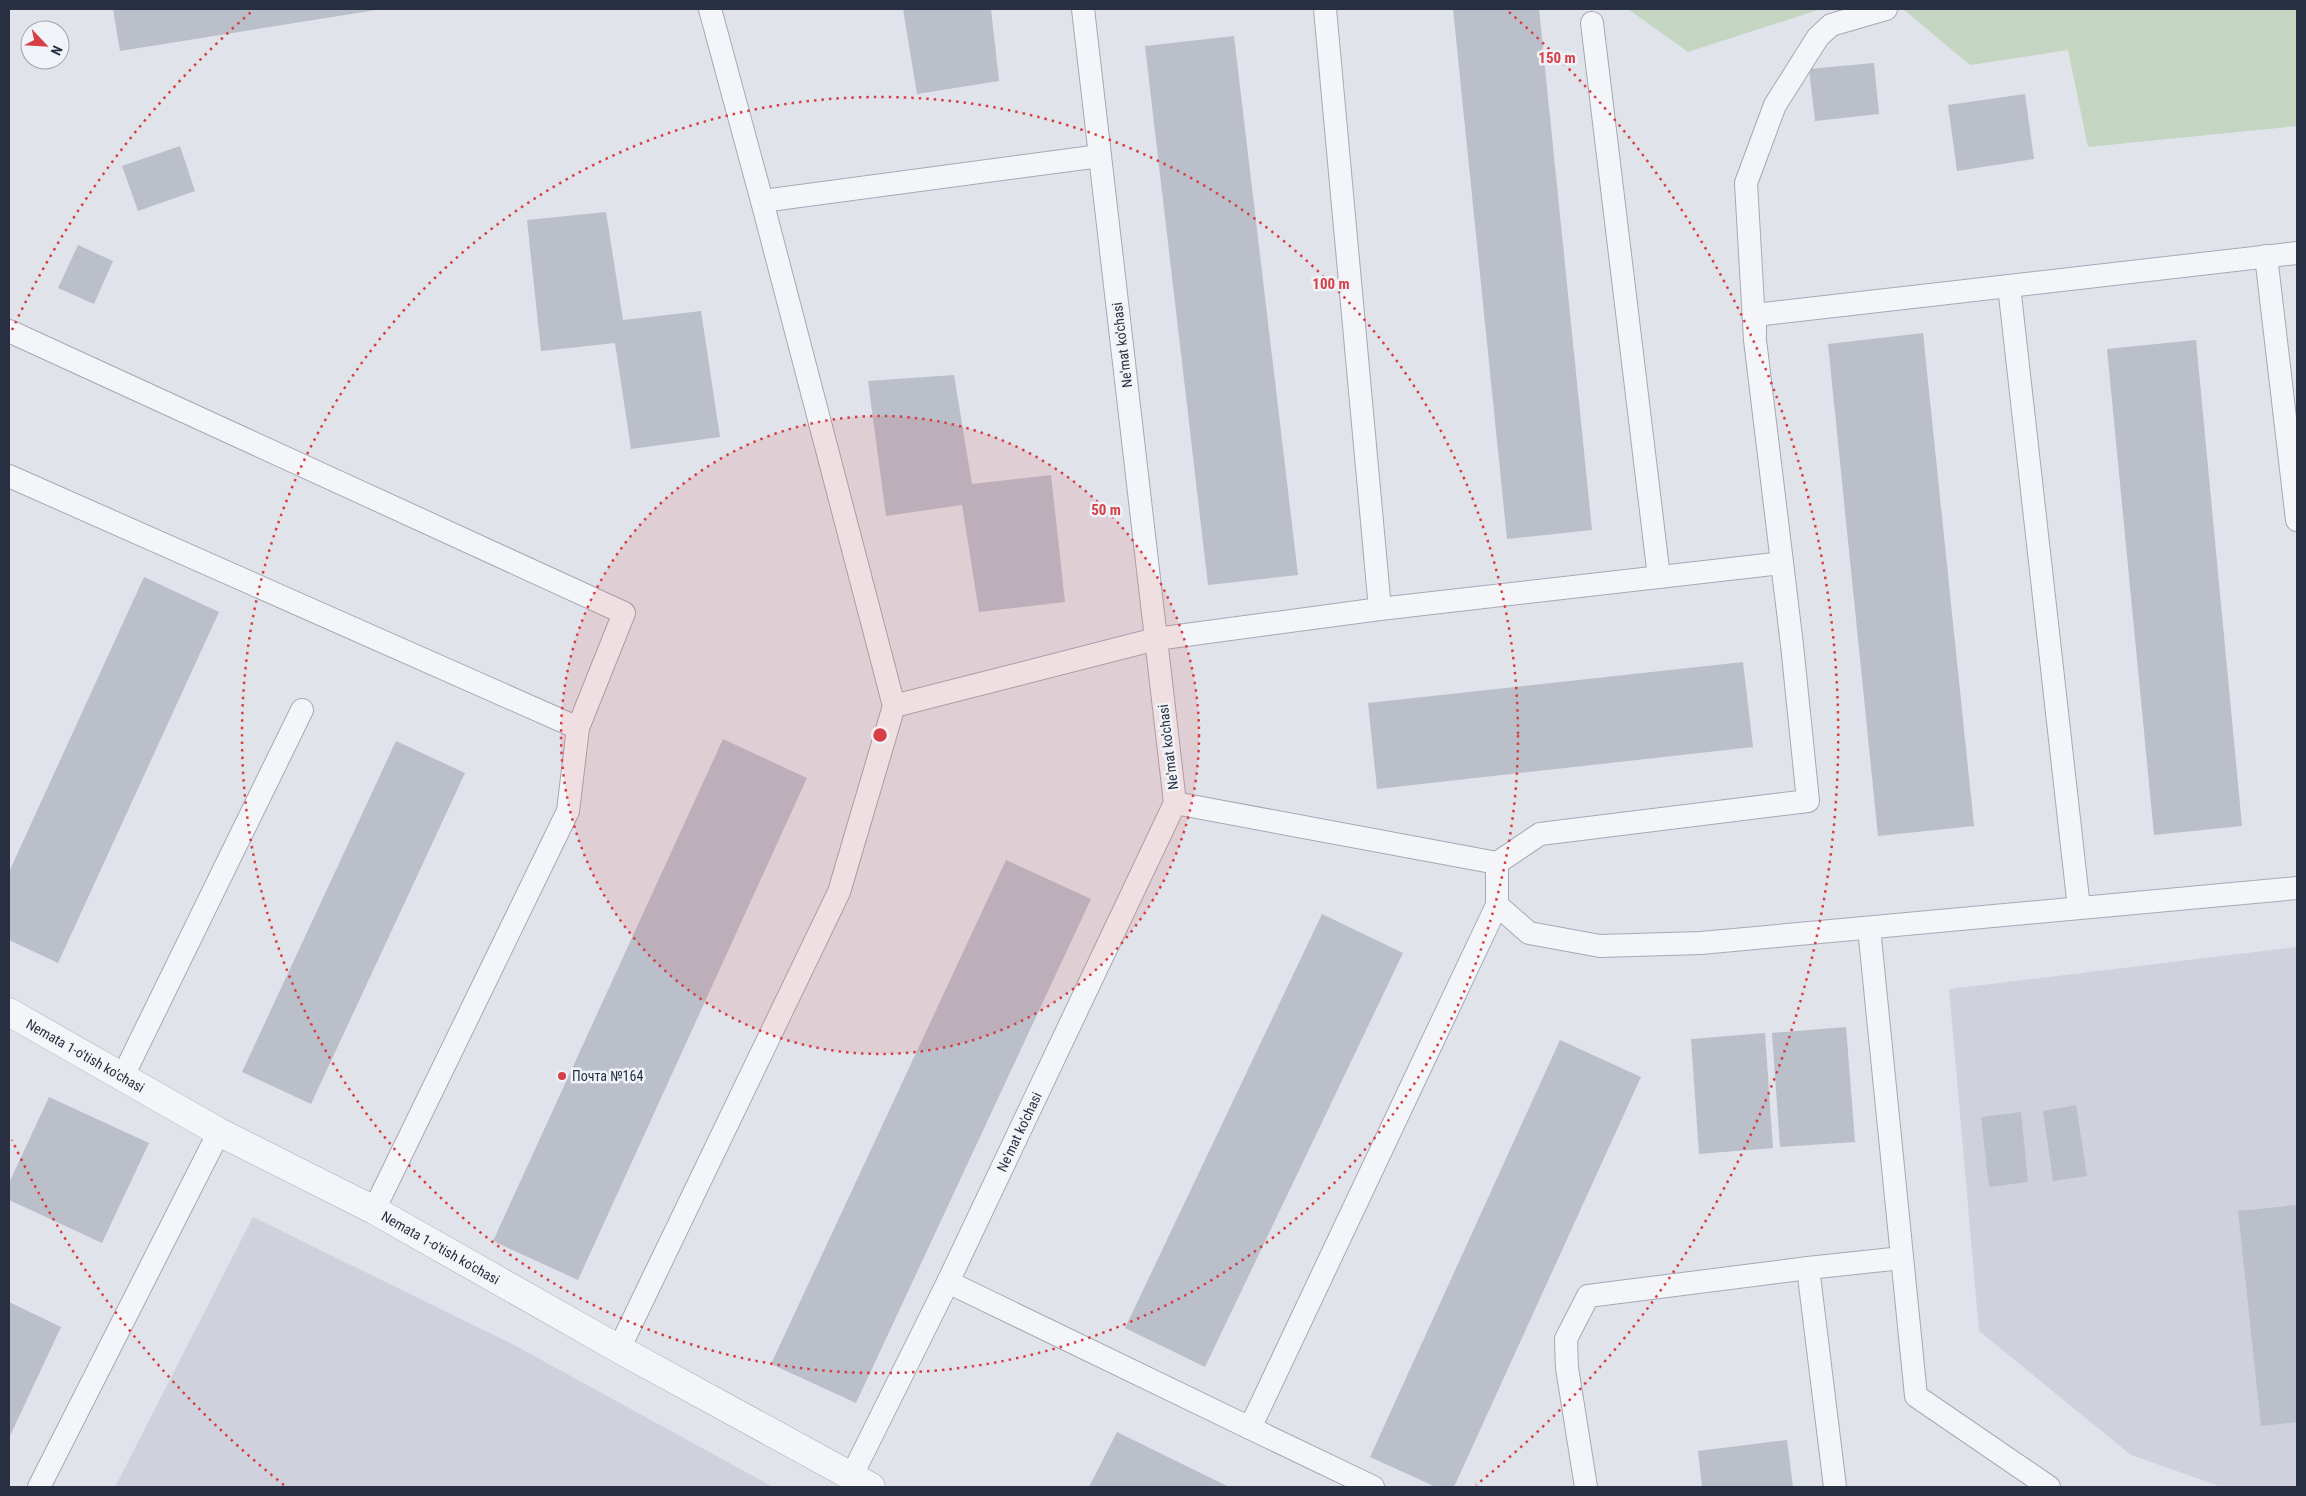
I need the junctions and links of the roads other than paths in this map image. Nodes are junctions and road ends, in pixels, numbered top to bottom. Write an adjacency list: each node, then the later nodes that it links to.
1 (710, 9): 7 (lane)
2 (1083, 9): 6 (lane, Ne'mat ko'chasi)
3 (1325, 9): 17 (lane)
4 (1886, 9): 12 (lane)
5 (1592, 23): 16 (lane)
6 (1100, 156): 7 (lane); 18 (lane, Ne'mat ko'chasi)
7 (762, 201): 19 (lane)
8 (2297, 253): 9 (lane)
9 (2266, 256): 10 (lane); 14 (lane)
10 (2009, 286): 12 (lane); 26 (lane)
11 (9, 331): 21 (lane)
12 (1755, 340): 15 (lane)
13 (9, 476): 21 (lane)
14 (2297, 520)
15 (1782, 563): 16 (lane); 23 (lane)
16 (1659, 577): 17 (lane)
17 (1380, 608): 18 (lane)
18 (1156, 639): 19 (lane); 22 (lane, Ne'mat ko'chasi)
19 (894, 706): 35 (lane)
20 (302, 710): 29 (lane)
21 (578, 728): 31 (lane)
22 (1175, 803): 23 (lane); 34 (lane, Ne'mat ko'chasi)
23 (1497, 863): 25 (lane)
24 (2297, 888): 26 (lane)
25 (1497, 905): 27 (lane); 36 (lane)
26 (2079, 908): 27 (lane)
27 (1868, 928): 32 (lane)
28 (9, 1012): 29 (street, Nemata 1-o'tish ko'chasi)
29 (123, 1076): 30 (street, Nemata 1-o'tish ko'chasi)
30 (219, 1132): 31 (street, Nemata 1-o'tish ko'chasi); 38 (lane)
31 (374, 1210): 35 (street, Nemata 1-o'tish ko'chasi)
32 (1902, 1258): 33 (lane); 42 (lane)
33 (1808, 1268): 40 (lane); 41 (lane)
34 (948, 1282): 36 (lane); 37 (lane, Ne'mat ko'chasi)
35 (619, 1349): 37 (street, Nemata 1-o'tish ko'chasi)
36 (1250, 1428): 39 (lane)
37 (861, 1482)
38 (39, 1487)
39 (1373, 1487)
40 (1586, 1487)
41 (1835, 1487)
42 (2049, 1487)

